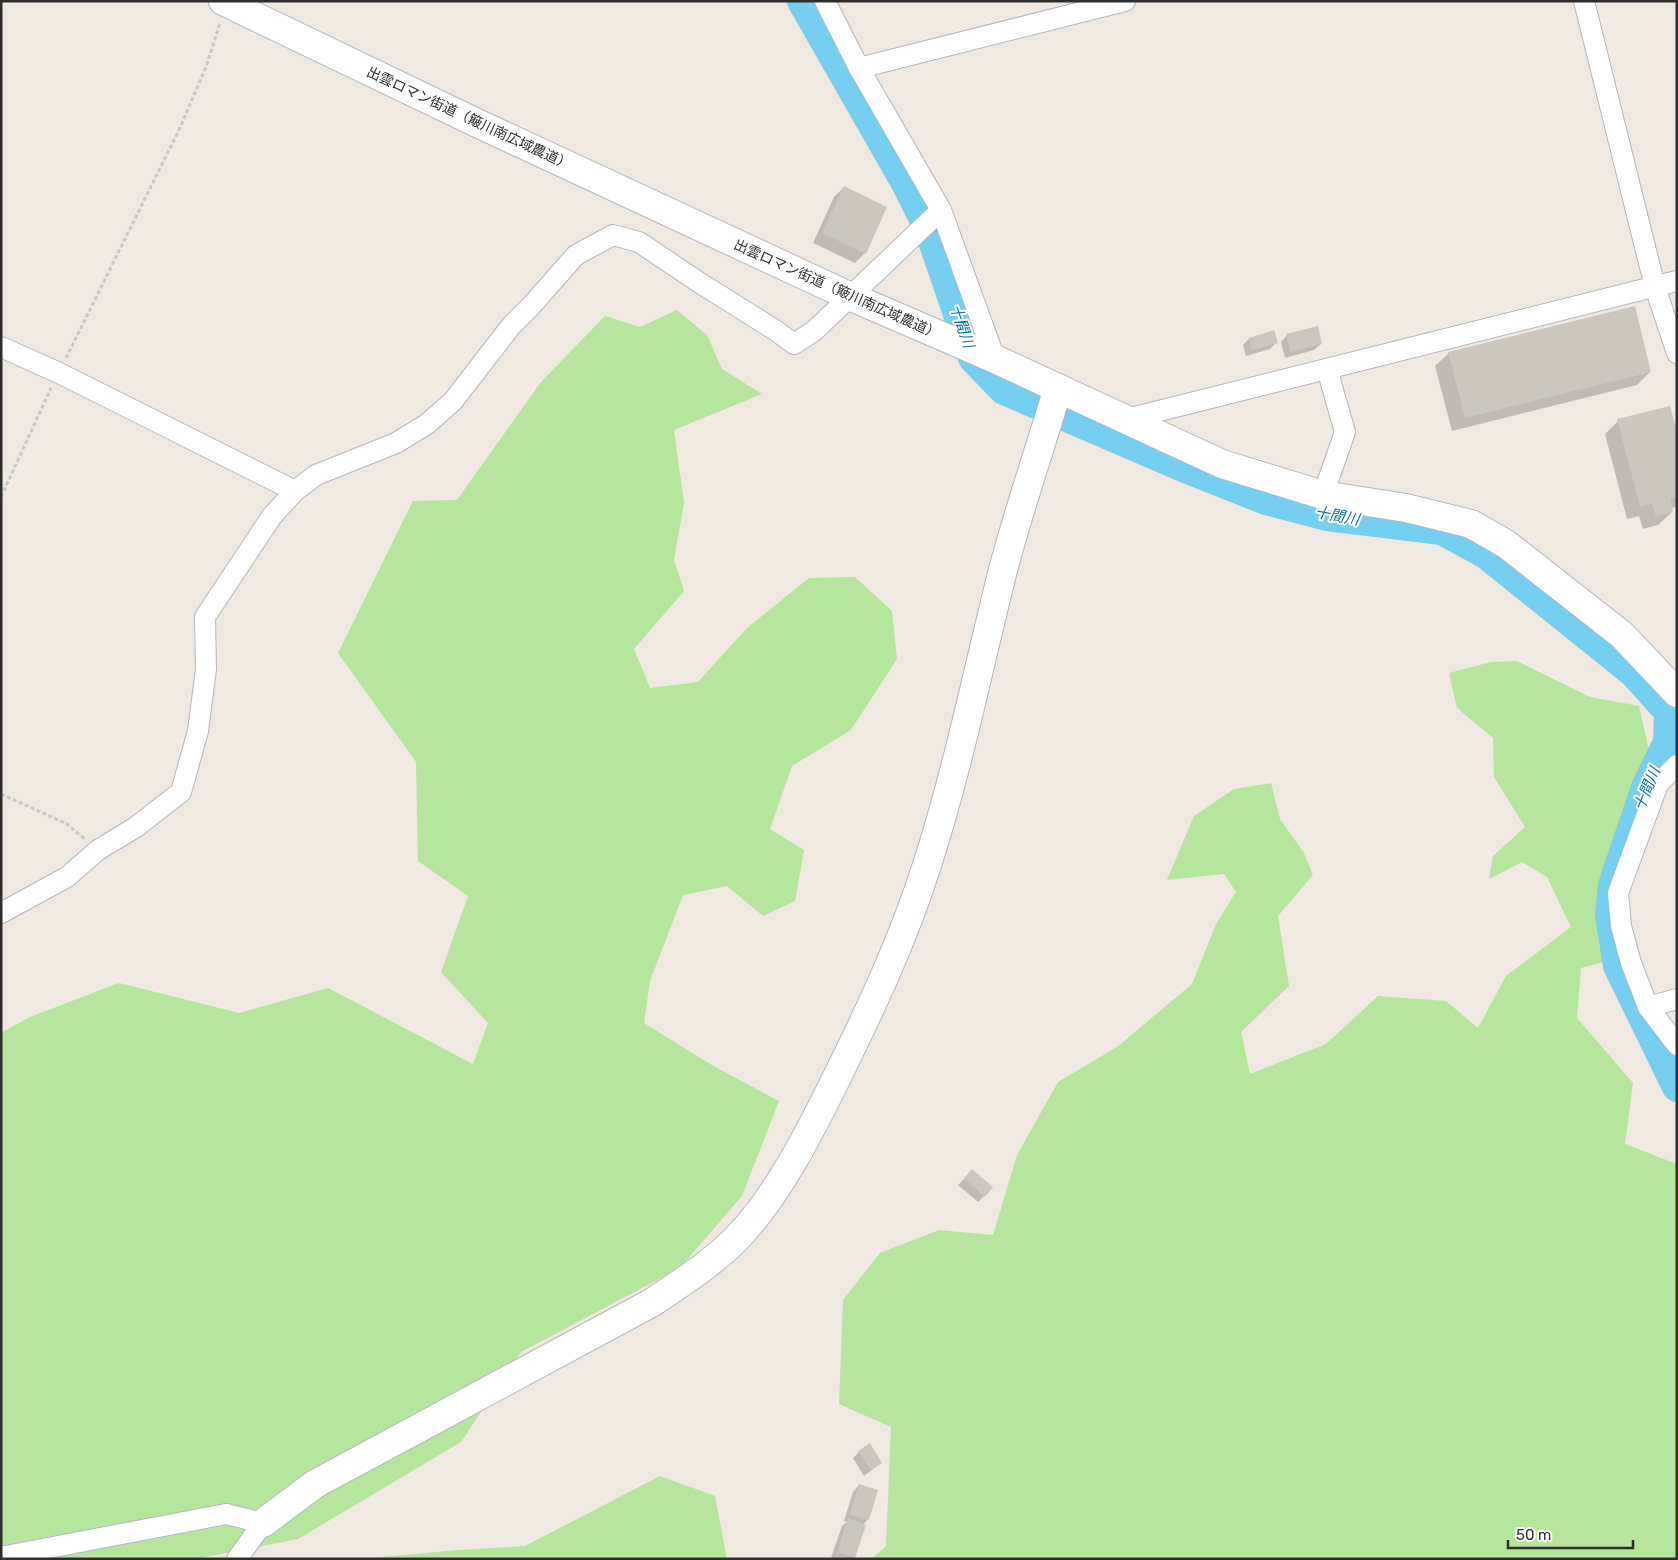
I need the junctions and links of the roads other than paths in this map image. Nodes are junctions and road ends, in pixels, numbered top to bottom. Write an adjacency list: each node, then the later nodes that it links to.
1 (825, 1): 5 (street)
2 (1125, 1): 5 (street)
3 (1584, 1): 8 (street)
4 (226, 2): 9 (street, 出雲ロマン街道（簸川南広域農道）)
5 (859, 68): 6 (street)
6 (941, 210): 9 (street); 12 (street)
7 (1677, 282): 8 (street)
8 (1655, 287): 11 (street); 13 (street)
9 (849, 296): 12 (street, 出雲ロマン街道（簸川南広域農道）); 16 (street)
10 (1, 347): 16 (street)
11 (1677, 353)
12 (995, 359): 14 (street, 出雲ロマン街道（簸川南広域農道）)
13 (1327, 369): 15 (street); 17 (street)
14 (1058, 388): 15 (street, 出雲ロマン街道（簸川南広域農道）); 24 (street)
15 (1123, 420): 17 (street, 出雲ロマン街道（簸川南広域農道）)
16 (295, 491): 20 (street)
17 (1323, 495): 18 (street, 出雲ロマン街道（簸川南広域農道）)
18 (1677, 693)
19 (1677, 764): 22 (street)
20 (1, 912)
21 (1677, 998): 22 (street)
22 (1648, 1007): 23 (street)
23 (1677, 1045)
24 (263, 1523): 25 (street); 26 (street)
25 (1, 1557)
26 (237, 1559)

